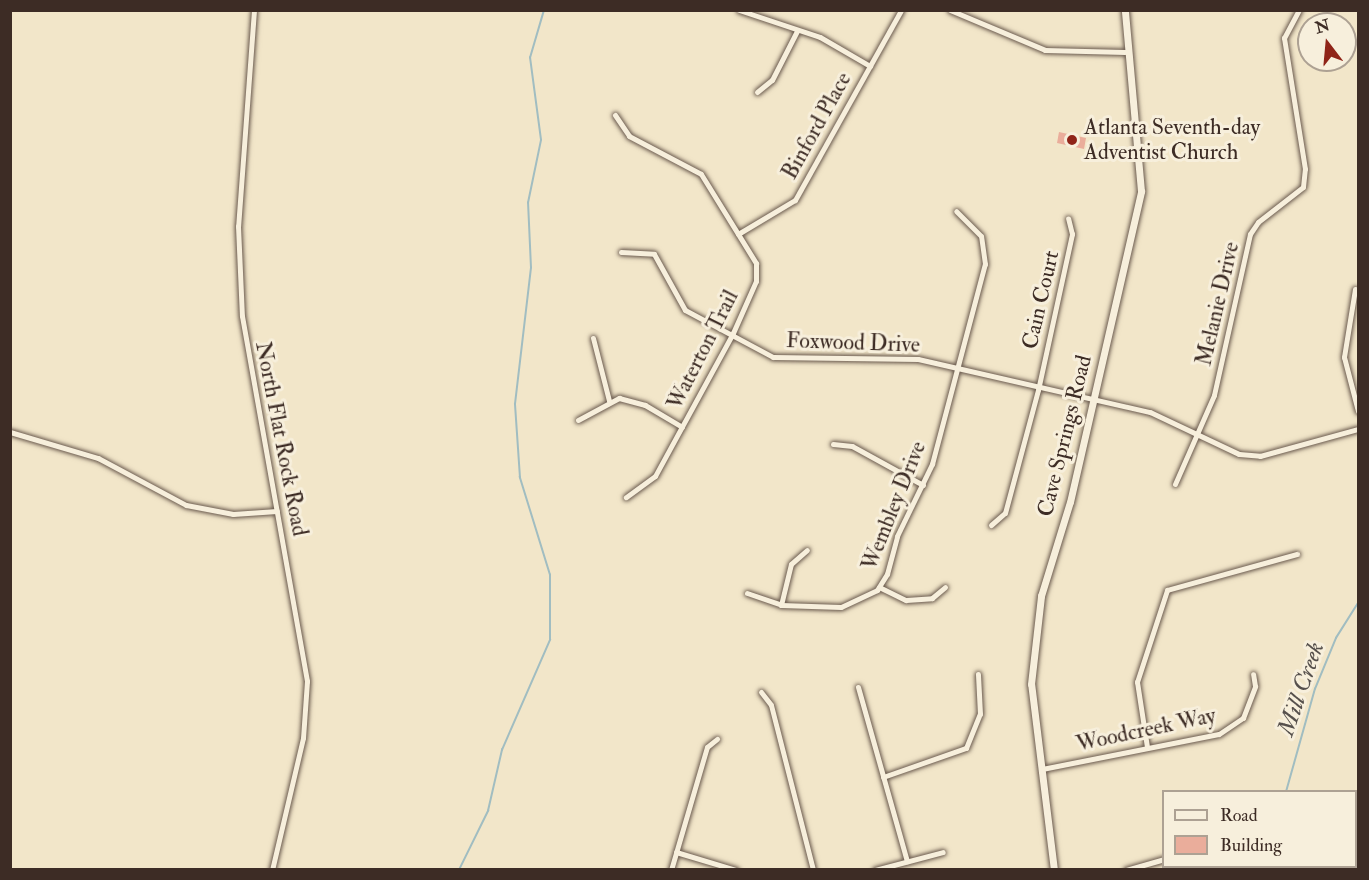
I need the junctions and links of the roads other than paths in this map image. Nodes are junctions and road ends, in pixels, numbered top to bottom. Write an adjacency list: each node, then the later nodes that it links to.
1 (254, 10): 33 (street, North Flat Rock Road)
2 (739, 10): 7 (street)
3 (901, 10): 9 (street, Binford Place)
4 (950, 10): 8 (street)
5 (1125, 10): 8 (street, Cave Springs Road)
6 (1299, 10): 27 (street, Melanie Drive)
7 (797, 31): 9 (street); 10 (street)
8 (1125, 52): 22 (street, Cave Springs Road)
9 (870, 66): 14 (street, Binford Place)
10 (757, 92)
11 (615, 115): 14 (street, Waterton Trail)
12 (956, 211): 19 (street, Wembley Drive)
13 (1068, 218): 20 (street, Cain Court)
14 (738, 234): 17 (street, Waterton Trail)
15 (621, 252): 17 (street, Foxwood Drive)
16 (1355, 290): 23 (street)
17 (734, 333): 19 (street, Foxwood Drive); 25 (street, Waterton Trail)
18 (593, 338): 21 (street)
19 (956, 369): 20 (street, Foxwood Drive); 31 (street, Wembley Drive)
20 (1038, 390): 22 (street, Foxwood Drive); 34 (street, Cain Court)
21 (609, 401): 24 (street); 25 (street)
22 (1090, 402): 27 (street, Foxwood Drive); 47 (street, Cave Springs Road)
23 (1359, 411)
24 (578, 420)
25 (682, 427): 32 (street, Waterton Trail)
26 (1359, 429): 27 (street, Foxwood Drive)
27 (1199, 431): 30 (street, Melanie Drive)
28 (10, 432): 33 (street)
29 (832, 444): 31 (street)
30 (1175, 484)
31 (923, 485): 37 (street, Wembley Drive)
32 (626, 497)
33 (277, 511): 53 (street, North Flat Rock Road)
34 (991, 525)
35 (807, 550): 40 (street)
36 (1297, 554): 46 (street)
37 (879, 587): 38 (street); 40 (street, Wembley Drive)
38 (945, 587)
39 (747, 593): 40 (street, Wembley Drive)
40 (781, 606)
41 (978, 674): 48 (street)
42 (1252, 674): 46 (street, Woodcreek Way)
43 (858, 687): 48 (street)
44 (761, 692): 56 (street)
45 (717, 739): 49 (street)
46 (1147, 747): 47 (street, Woodcreek Way)
47 (1042, 769): 58 (street, Cave Springs Road)
48 (883, 777): 52 (street)
49 (676, 852): 54 (street); 55 (street)
50 (943, 852): 52 (street)
51 (1162, 860): 59 (street)
52 (907, 861): 57 (street)
53 (272, 870)
54 (671, 870)
55 (736, 870)
56 (813, 870)
57 (875, 870)
58 (1054, 870)
59 (1126, 870)

